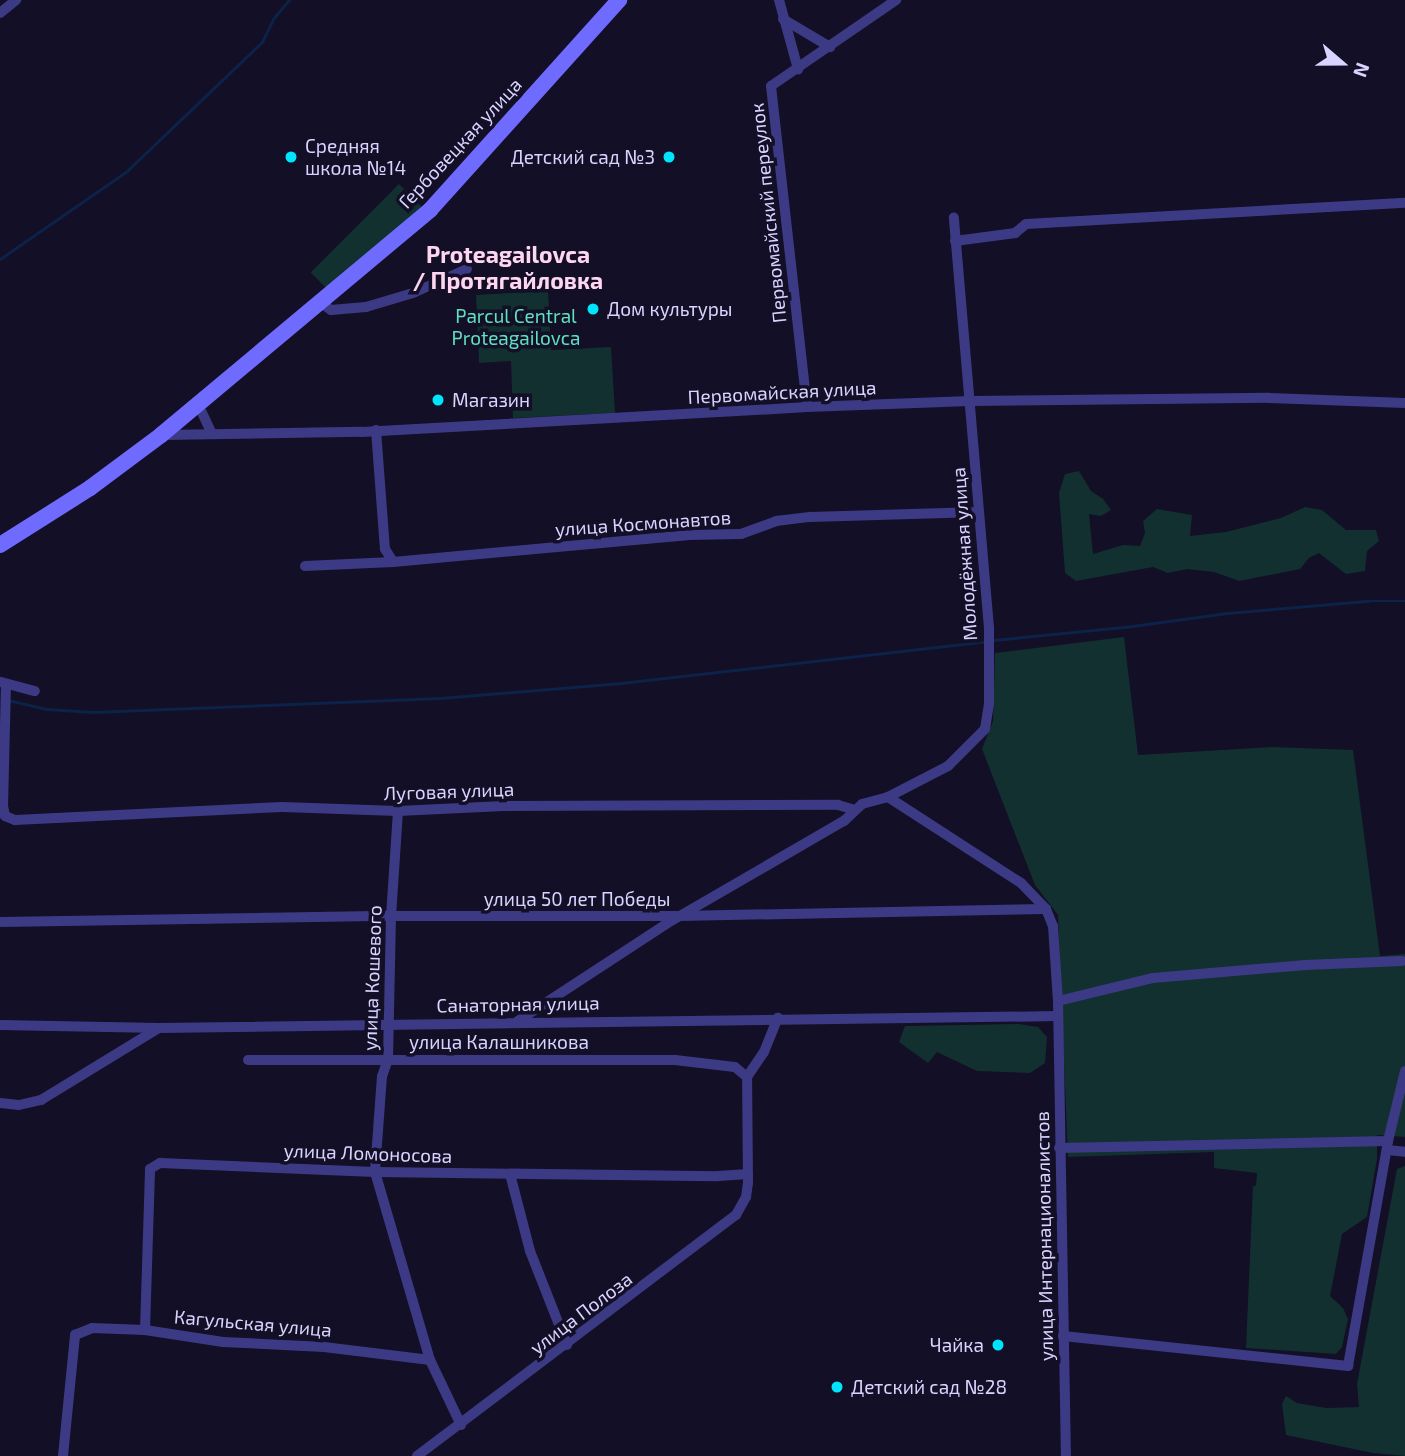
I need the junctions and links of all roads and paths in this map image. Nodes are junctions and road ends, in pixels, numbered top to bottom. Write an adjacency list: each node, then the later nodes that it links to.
1 (16, 0): 5 (street)
2 (619, 0): 13 (street, Гербовецкая улица)
3 (779, 0): 6 (street)
4 (896, 0): 7 (street, Первомайский переулок)
5 (0, 13)
6 (783, 19): 7 (street); 8 (street)
7 (830, 47): 8 (street, Первомайский переулок)
8 (798, 69): 17 (street, Первомайский переулок)
9 (1405, 203): 11 (street)
10 (954, 217): 11 (street, Молодёжная улица)
11 (955, 241): 14 (street, Молодёжная улица)
12 (467, 269): 13 (street)
13 (321, 303): 16 (street, Гербовецкая улица)
14 (970, 401): 15 (street, Первомайская улица); 17 (street, Первомайская улица); 21 (street, Молодёжная улица)
15 (1405, 403)
16 (198, 404): 19 (street); 20 (street, Гербовецкая улица)
17 (807, 407): 18 (street, Первомайская улица)
18 (376, 430): 19 (street, Первомайская улица); 23 (street)
19 (212, 434): 20 (street, Первомайская улица)
20 (161, 435): 22 (street, Гербовецкая улица)
21 (979, 512): 23 (street, улица Космонавтов); 27 (street, Молодёжная улица)
22 (0, 545)
23 (393, 562): 24 (street, улица Космонавтов)
24 (305, 566)
25 (4, 691): 26 (street); 29 (street, Луговая улица)
26 (35, 691)
27 (888, 797): 28 (street, Молодёжная улица); 30 (street)
28 (855, 810): 29 (street, Луговая улица); 32 (street, Молодёжная улица)
29 (398, 811): 31 (street, улица Кошевого)
30 (1046, 909): 32 (street, улица 50 лет Победы); 35 (street)
31 (391, 916): 32 (street, улица 50 лет Победы); 33 (street, улица 50 лет Победы); 39 (street, улица Кошевого)
32 (679, 916): 38 (street, Молодёжная улица)
33 (0, 922)
34 (1402, 961): 35 (street)
35 (1058, 1001): 36 (street)
36 (1058, 1016): 37 (street, Санаторная улица); 48 (street, улица Интернационалистов)
37 (778, 1018): 38 (street, Санаторная улица); 45 (street)
38 (518, 1021): 39 (street, Санаторная улица)
39 (390, 1023): 41 (street, Санаторная улица); 42 (street, улица Кошевого)
40 (0, 1025): 41 (street)
41 (159, 1028): 46 (street, Санаторная улица)
42 (388, 1059): 43 (street, улица Калашникова); 45 (street, улица Калашникова); 50 (street, улица Кошевого)
43 (248, 1060)
44 (1405, 1071): 47 (street)
45 (747, 1077): 52 (street)
46 (0, 1103)
47 (1387, 1145): 48 (street); 49 (street); 54 (street)
48 (1059, 1147): 54 (street, улица Интернационалистов)
49 (1405, 1152)
50 (375, 1172): 51 (street, улица Ломоносова); 53 (street, улица Ломоносова); 56 (street, улица Кошевого)
51 (510, 1174): 52 (street, улица Ломоносова); 55 (street)
52 (748, 1178): 55 (street, улица Полоза)
53 (145, 1330): 56 (street, Кагульская улица); 58 (street, Кагульская улица)
54 (1063, 1336): 60 (street, улица Интернационалистов)
55 (567, 1345): 57 (street, улица Полоза)
56 (430, 1360): 57 (street, улица Кошевого)
57 (461, 1425): 59 (street, улица Полоза)
58 (64, 1456)
59 (417, 1456)
60 (1066, 1456)

